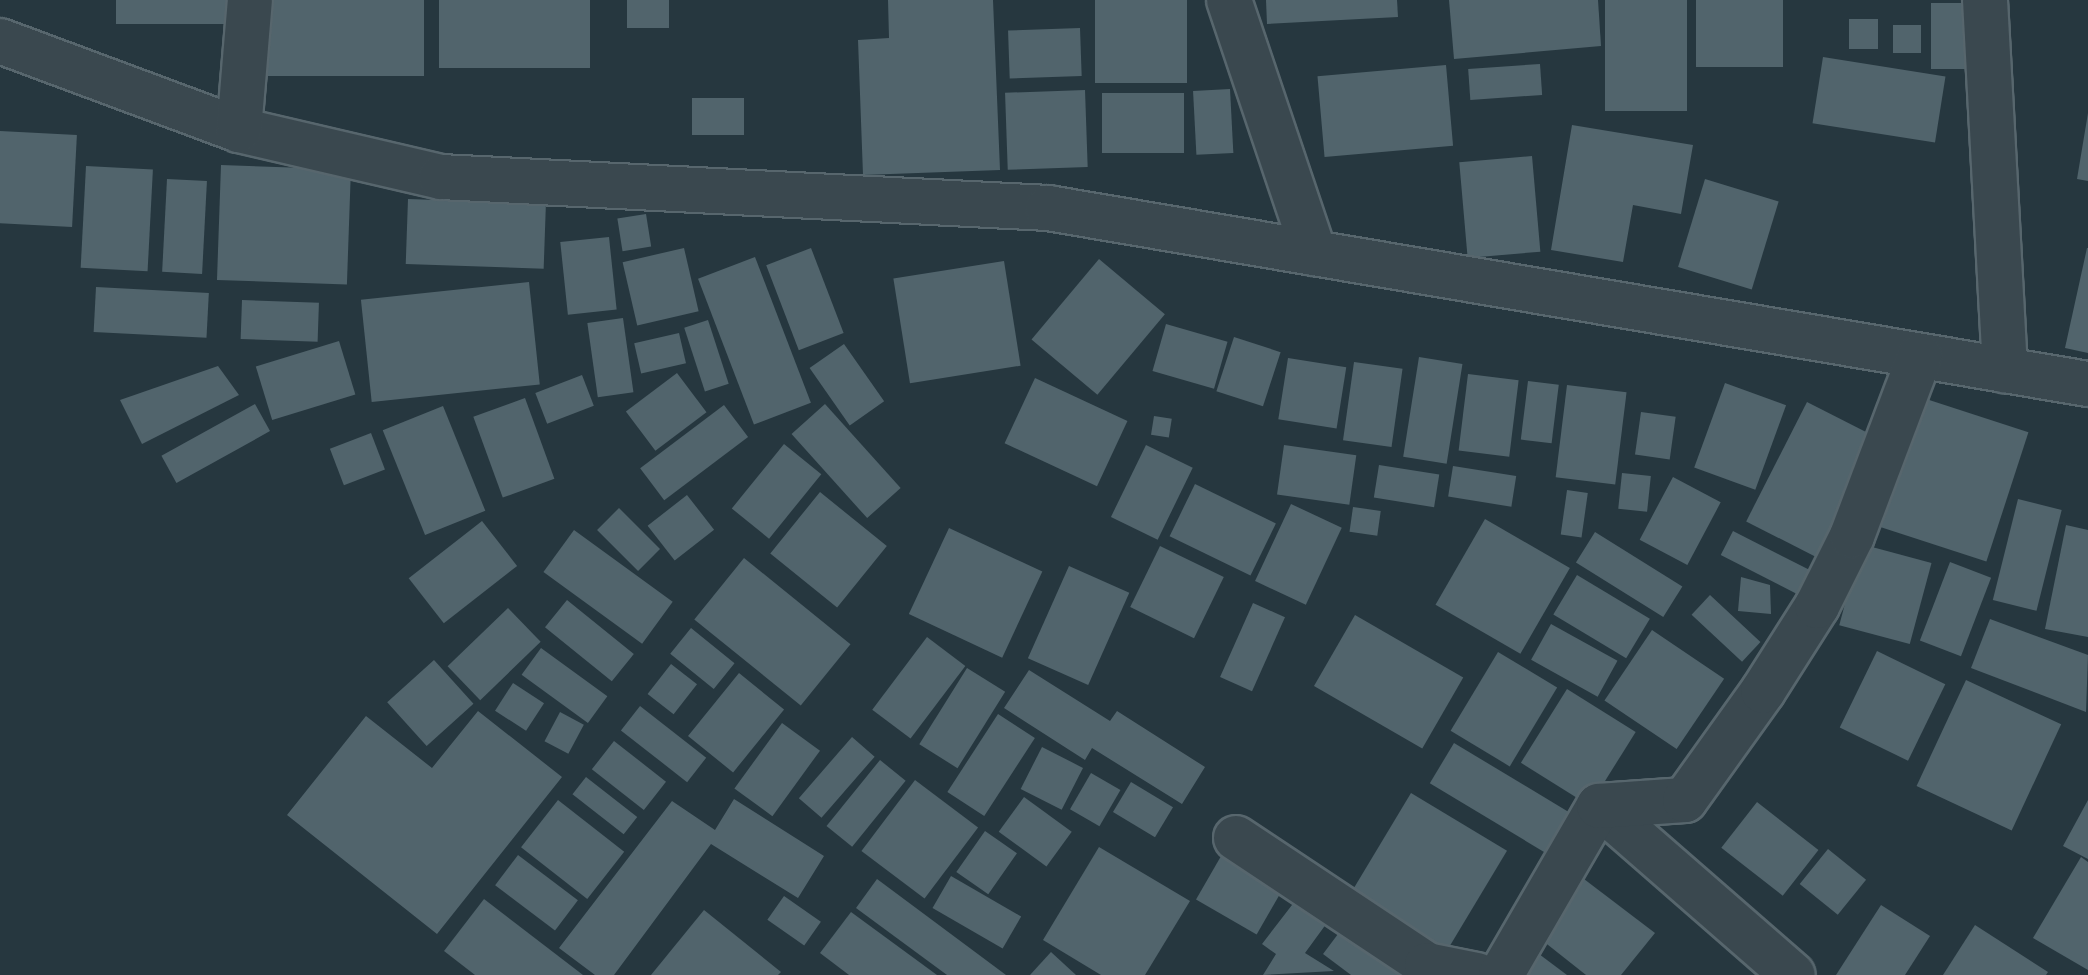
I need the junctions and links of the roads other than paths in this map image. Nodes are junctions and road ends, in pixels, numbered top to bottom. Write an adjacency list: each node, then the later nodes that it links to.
1 (250, 0): 5 (street)
2 (1229, 0): 6 (street)
3 (1985, 0): 8 (street)
4 (0, 41): 5 (street)
5 (239, 130): 6 (street)
6 (1314, 253): 7 (street)
7 (1920, 356): 8 (street); 10 (street)
8 (2005, 370): 9 (street)
9 (2088, 384)
10 (1599, 806): 13 (street); 14 (street)
11 (1236, 838): 12 (street)
12 (1477, 975)
13 (1501, 975)
14 (1793, 975)

